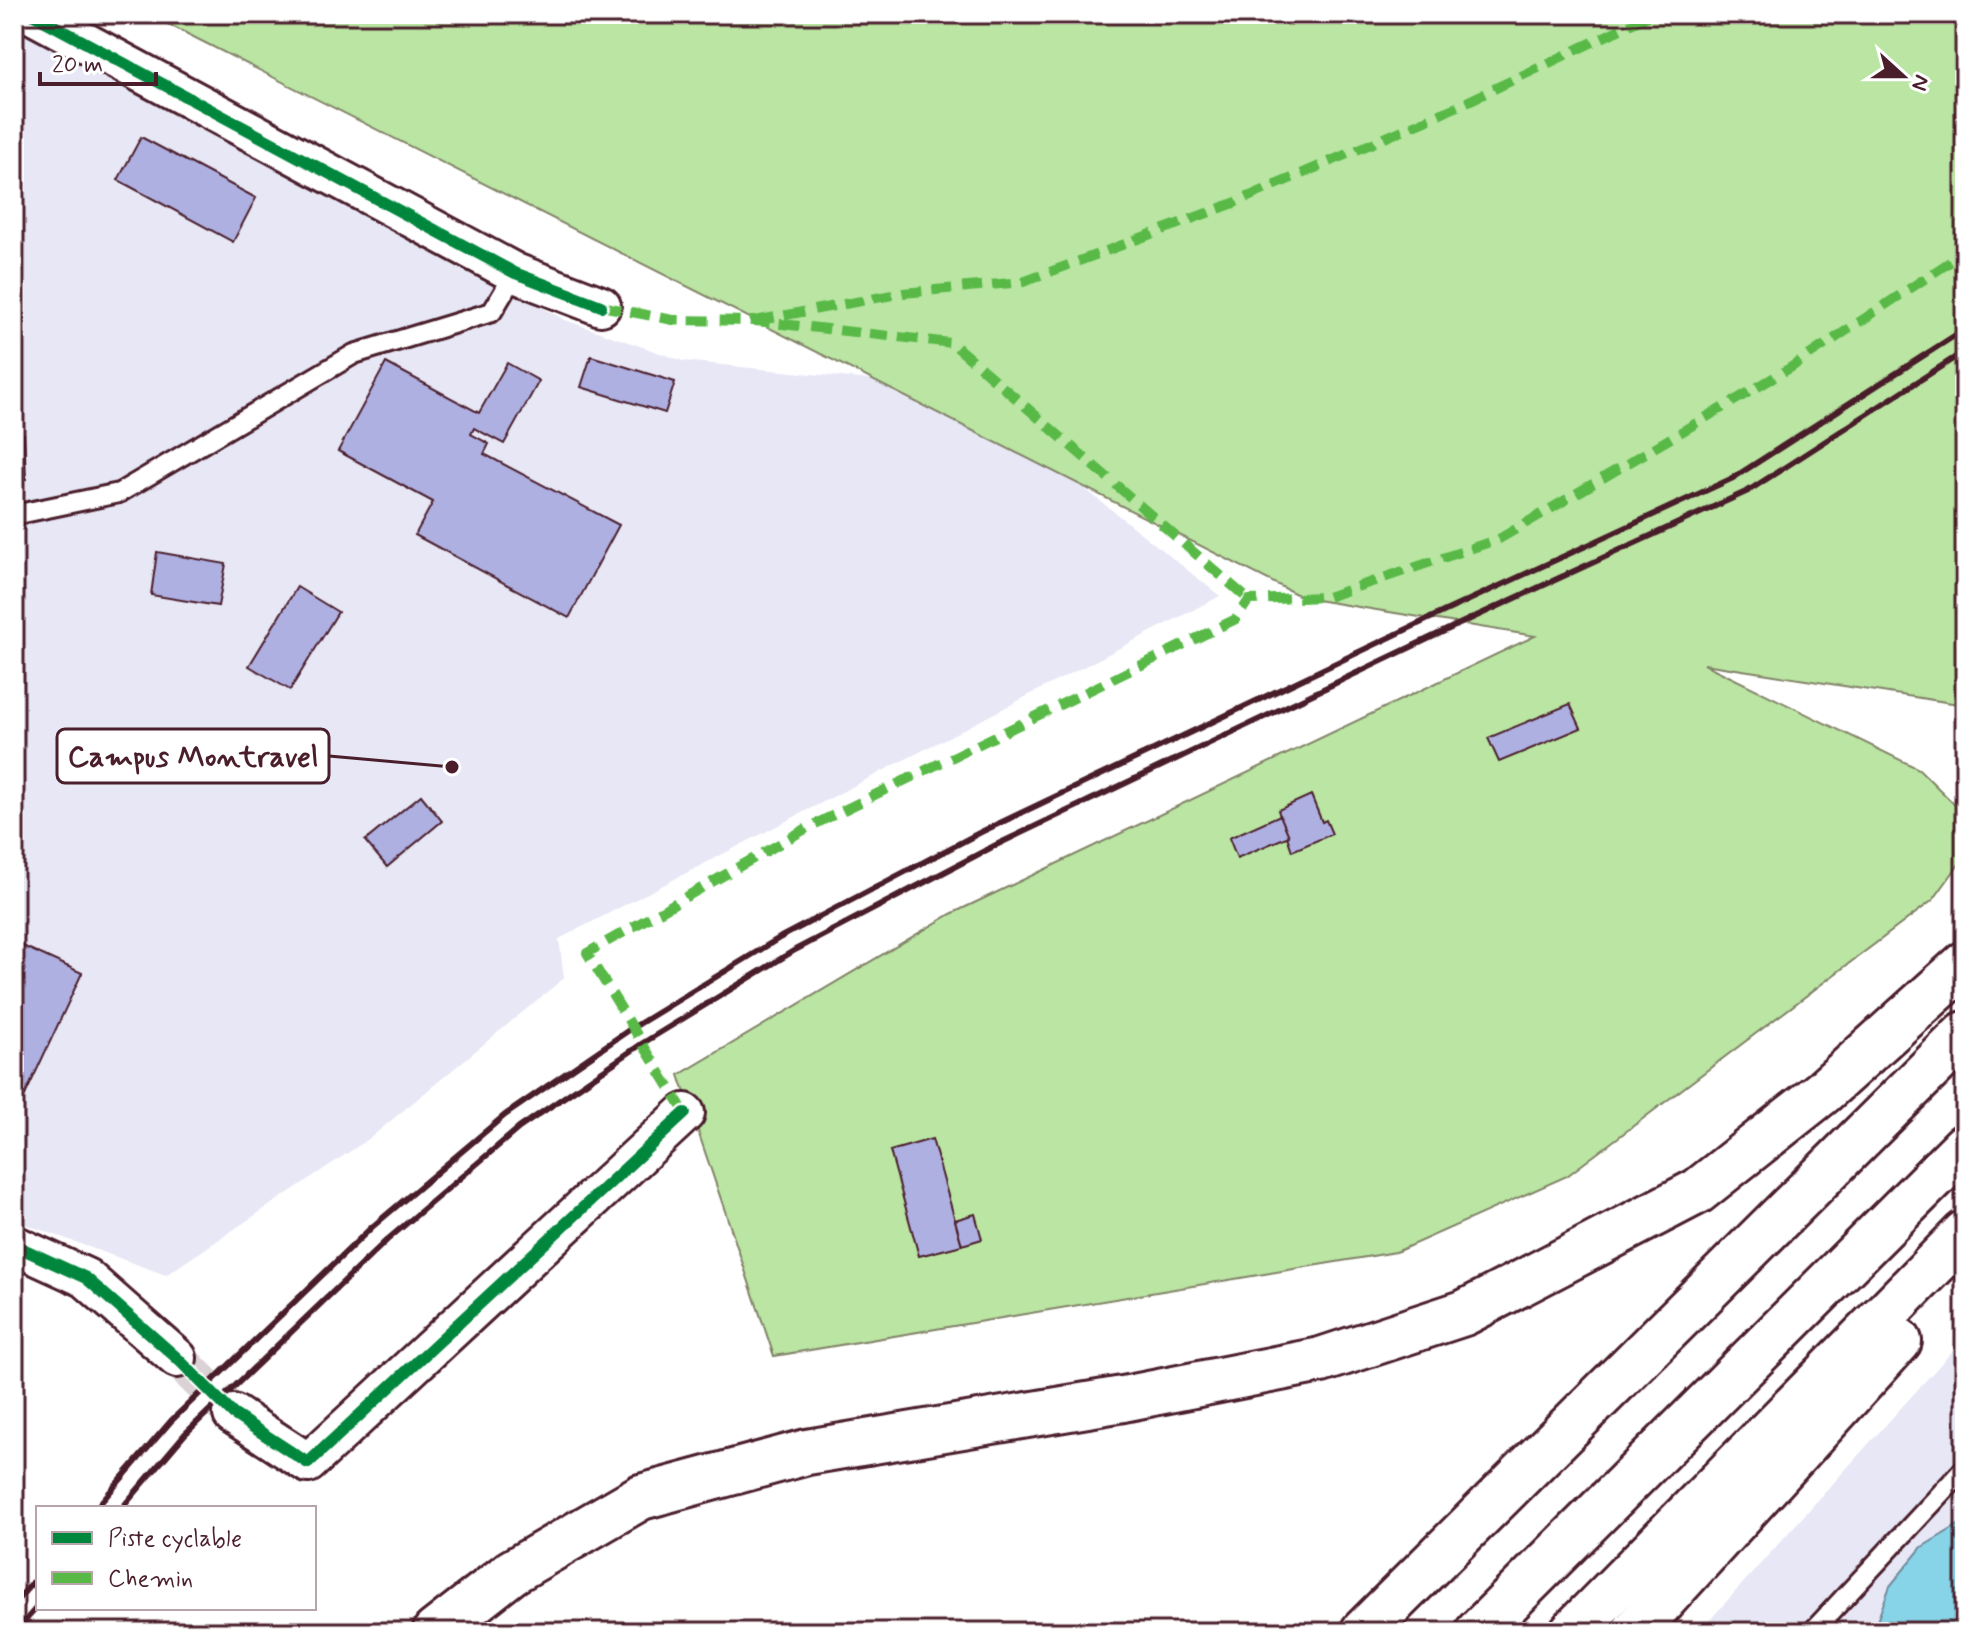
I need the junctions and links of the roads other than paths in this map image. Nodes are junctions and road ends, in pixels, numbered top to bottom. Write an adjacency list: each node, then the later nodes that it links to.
1 (32, 14): 2 (street)
2 (515, 273): 3 (street); 4 (lane)
3 (601, 306)
4 (14, 515)
5 (1965, 964): 15 (highway)
6 (1965, 1034): 16 (highway)
7 (685, 1113): 13 (street)
8 (1965, 1146): 17 (highway)
9 (1965, 1233): 18 (highway)
10 (14, 1245): 12 (street)
11 (1965, 1269): 19 (highway)
12 (177, 1358)
13 (233, 1414)
14 (1965, 1468): 20 (lane)
15 (435, 1632)
16 (1363, 1632)
17 (1478, 1632)
18 (1572, 1632)
19 (1634, 1632)
20 (1812, 1632)

